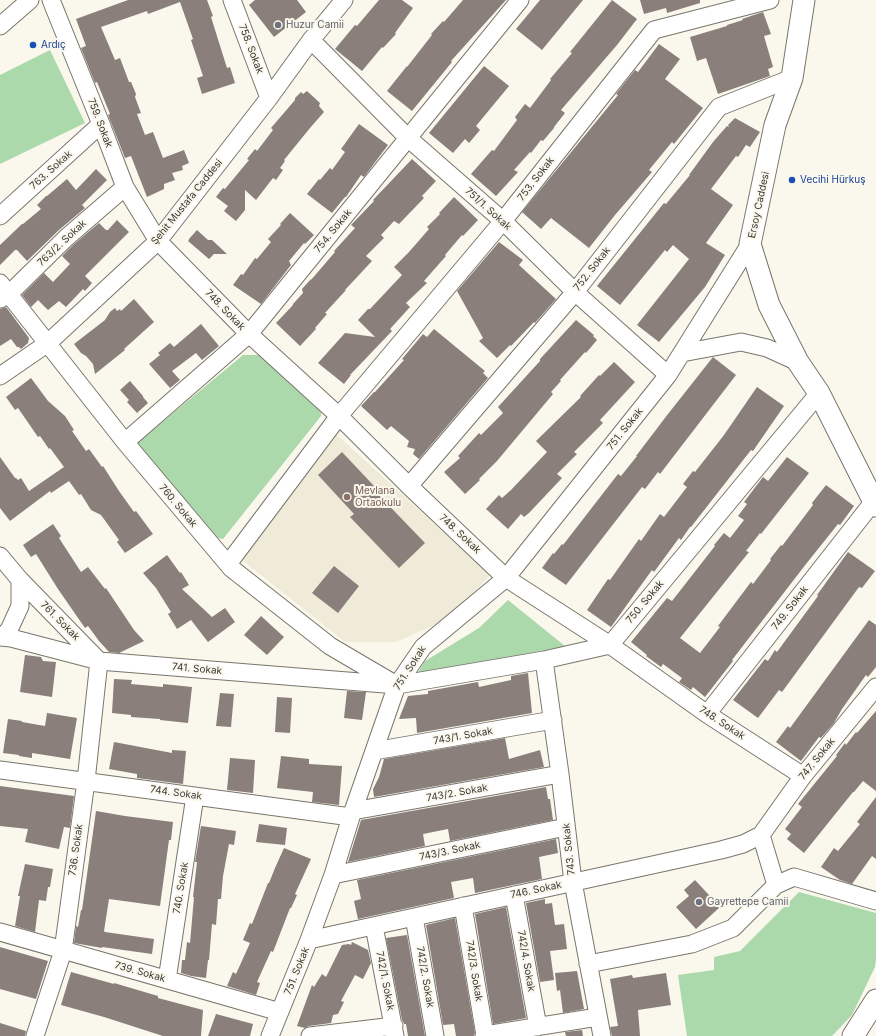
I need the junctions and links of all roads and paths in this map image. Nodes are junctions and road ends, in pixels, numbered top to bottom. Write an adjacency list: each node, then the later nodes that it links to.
1 (30, 0): 8 (street)
2 (51, 0): 12 (street, 759. Sokak)
3 (232, 0): 11 (street, 758. Sokak)
4 (344, 0): 9 (street, Şehit Mustafa Caddesi)
5 (520, 0): 13 (street, 754. Sokak)
6 (770, 0): 16 (street, 753. Sokak)
7 (804, 0): 10 (main road, Ersoy Caddesi)
8 (0, 26)
9 (311, 40): 11 (street, Şehit Mustafa Caddesi); 13 (street, 751/1. Sokak)
10 (792, 78): 18 (main road, Ersoy Caddesi); 20 (street, 752. Sokak)
11 (269, 98): 17 (street, Şehit Mustafa Caddesi)
12 (101, 124): 14 (street, 759. Sokak); 15 (street, 763. Sokak)
13 (408, 138): 16 (street, 751/1. Sokak); 21 (street, 754. Sokak)
14 (125, 187): 17 (street, 759. Sokak); 19 (street, 763/2. Sokak)
15 (0, 216)
16 (503, 221): 20 (street, 751/1. Sokak); 28 (street, 753. Sokak)
17 (158, 241): 21 (street, 748. Sokak); 22 (street, Şehit Mustafa Caddesi)
18 (750, 244): 23 (street, 751. Sokak); 24 (main road, Ersoy Caddesi)
19 (3, 292): 22 (street, 760. Sokak)
20 (574, 292): 25 (street, 751/1. Sokak); 30 (street, 752. Sokak)
21 (249, 334): 28 (street, 748. Sokak); 29 (street, 754. Sokak)
22 (48, 343): 26 (street, Şehit Mustafa Caddesi); 29 (street, 760. Sokak)
23 (682, 353): 24 (street); 25 (street, 751. Sokak)
24 (798, 362): 27 (main road, Ersoy Caddesi)
25 (668, 375): 34 (street, 751. Sokak)
26 (0, 376)
27 (819, 393): 31 (main road, Ersoy Caddesi); 37 (street, 750. Sokak)
28 (338, 416): 30 (street, 748. Sokak); 33 (street, 753. Sokak)
29 (124, 442): 33 (street, 760. Sokak)
30 (409, 486): 34 (street, 748. Sokak)
31 (875, 503): 42 (street, 749. Sokak)
32 (0, 556): 35 (street, 761. Sokak)
33 (228, 564): 40 (street, 760. Sokak)
34 (506, 578): 37 (street, 748. Sokak); 40 (street, 751. Sokak)
35 (20, 580): 36 (street); 39 (street, 761. Sokak)
36 (1, 637): 39 (street, 741. Sokak)
37 (610, 645): 38 (street); 42 (street, 748. Sokak)
38 (544, 660): 40 (street); 43 (street, 743. Sokak)
39 (99, 661): 40 (street, 741. Sokak); 48 (street, 736. Sokak)
40 (397, 685): 44 (street, 751. Sokak)
41 (876, 687): 47 (street, 747. Sokak)
42 (707, 714): 47 (street, 748. Sokak)
43 (553, 720): 44 (street, 743/1. Sokak); 46 (street, 743. Sokak)
44 (374, 751): 50 (street, 751. Sokak)
45 (0, 770): 48 (street, 744. Sokak)
46 (560, 774): 50 (street, 743/2. Sokak); 51 (street, 743. Sokak)
47 (803, 776): 52 (street, 747. Sokak)
48 (86, 781): 49 (street, 744. Sokak); 63 (street, 736. Sokak)
49 (195, 796): 50 (street, 744. Sokak); 65 (street, 740. Sokak)
50 (352, 814): 53 (street, 751. Sokak)
51 (566, 827): 53 (street, 743/3. Sokak); 54 (street, 743. Sokak)
52 (761, 835): 54 (street, 746. Sokak); 55 (street)
53 (333, 874): 62 (street, 751. Sokak)
54 (572, 882): 56 (street, 746. Sokak); 64 (street, 743. Sokak)
55 (776, 885): 57 (street); 64 (street)
56 (514, 895): 58 (street, 746. Sokak); 69 (street, 742/4. Sokak)
57 (876, 902)
58 (463, 906): 59 (street, 746. Sokak); 75 (street, 742/3. Sokak)
59 (414, 917): 60 (street, 746. Sokak); 74 (street, 742/2. Sokak)
60 (374, 926): 62 (street, 746. Sokak); 70 (street, 742/1. Sokak)
61 (0, 932): 63 (street, 739. Sokak)
62 (309, 940): 67 (street, 751. Sokak)
63 (63, 950): 65 (street, 739. Sokak); 71 (street, 736. Sokak)
64 (588, 964): 68 (street, 743. Sokak)
65 (167, 980): 67 (street, 739. Sokak)
66 (876, 1000): 77 (main road)
67 (280, 1012): 72 (street, 751. Sokak)
68 (598, 1017): 69 (street); 76 (street, 743. Sokak)
69 (538, 1027): 75 (street)
70 (395, 1031): 73 (street)
71 (34, 1036)
72 (270, 1036)
73 (310, 1036)
74 (435, 1036)
75 (484, 1036)
76 (602, 1036)
77 (852, 1036)

